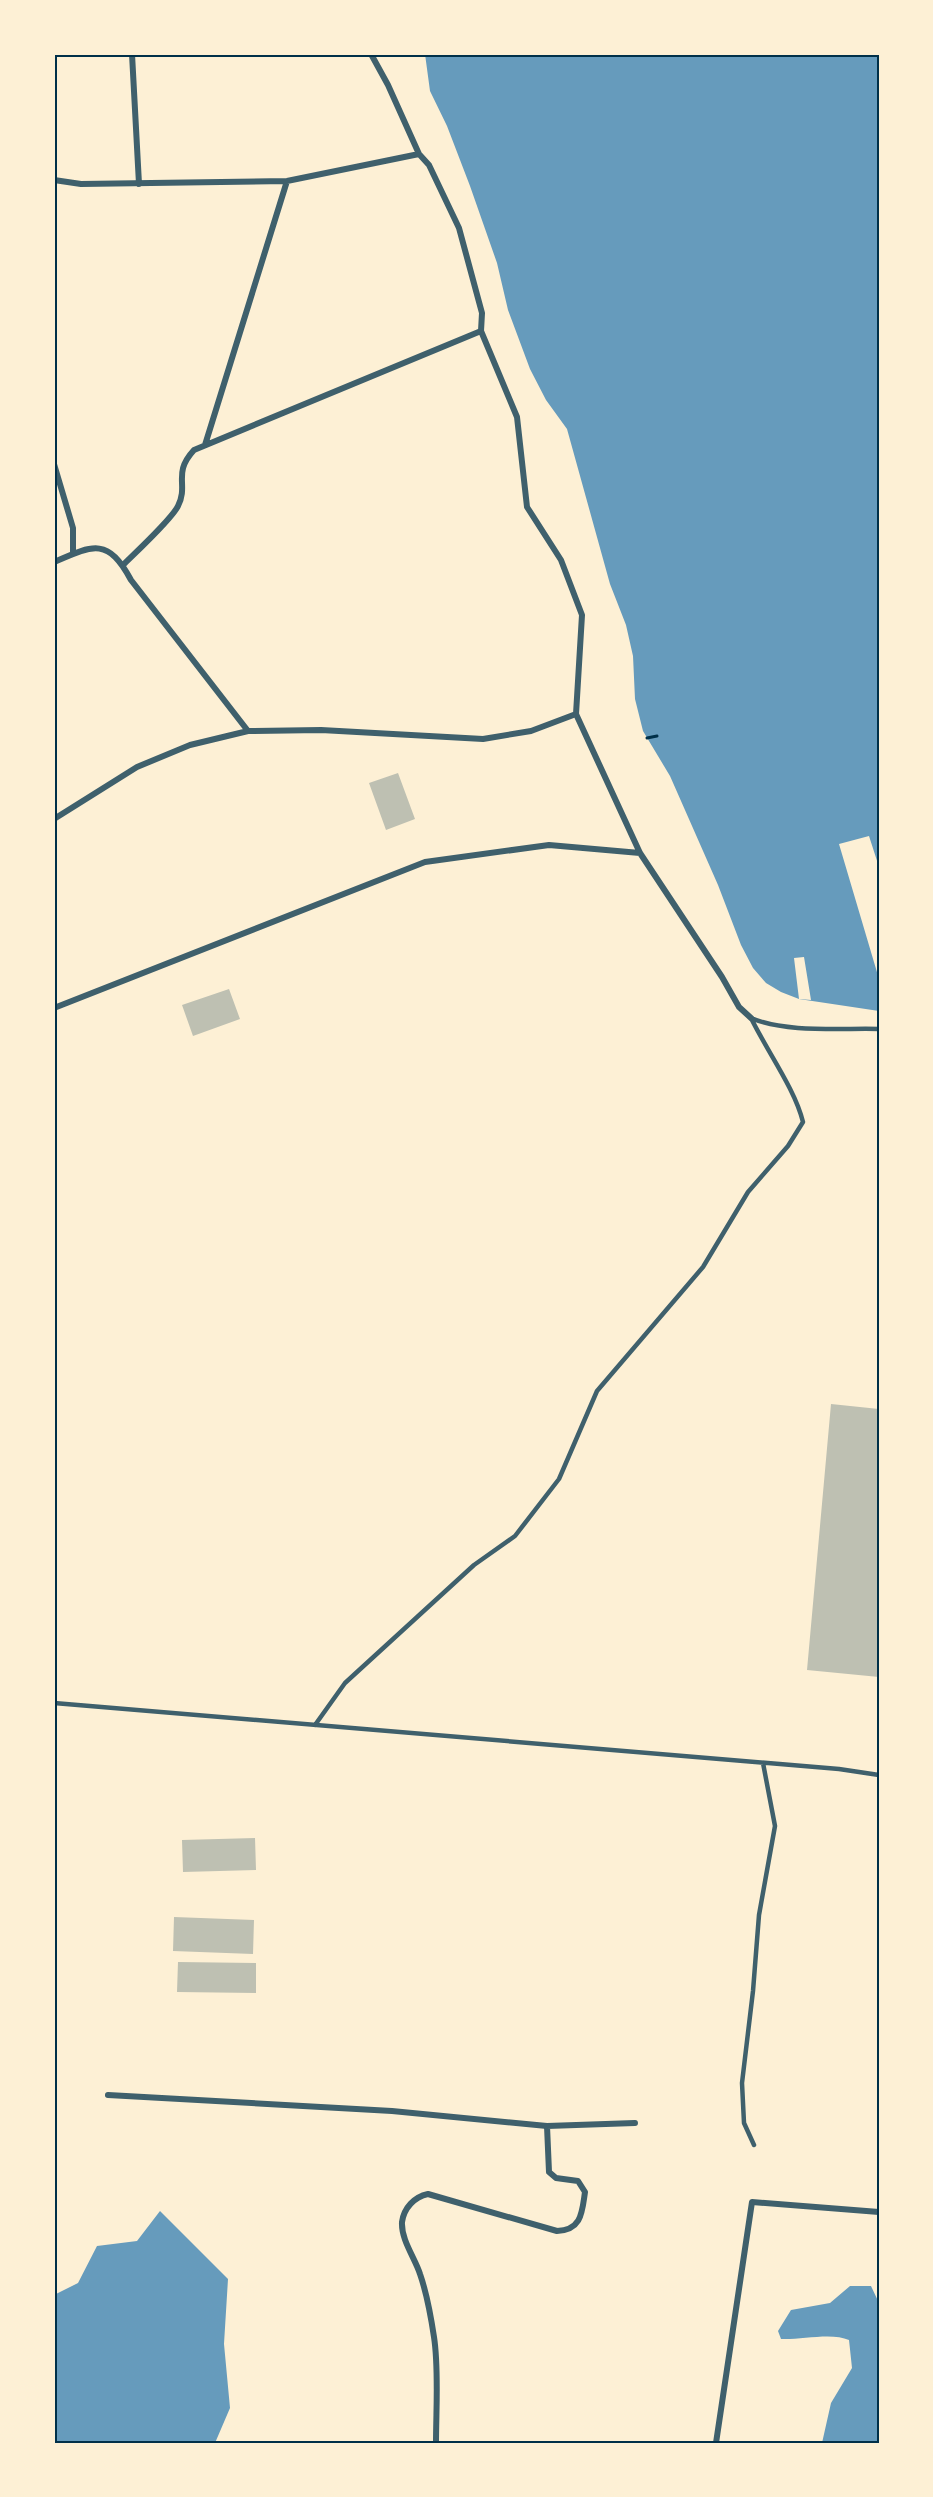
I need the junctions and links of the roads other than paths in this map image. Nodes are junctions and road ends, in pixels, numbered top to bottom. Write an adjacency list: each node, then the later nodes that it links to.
1 (132, 54): 6 (street)
2 (371, 54): 3 (street)
3 (419, 154): 5 (street); 7 (street)
4 (54, 180): 6 (street)
5 (287, 181): 6 (street); 8 (street)
6 (139, 184)
7 (481, 331): 8 (street); 13 (street)
8 (205, 445): 12 (street)
9 (54, 464): 10 (street)
10 (73, 554): 11 (street); 12 (street)
11 (54, 562)
12 (123, 565): 14 (street)
13 (576, 714): 14 (street); 16 (street)
14 (248, 731): 15 (street)
15 (54, 819)
16 (640, 853): 17 (street); 18 (street)
17 (54, 1008)
18 (751, 1018): 19 (lane); 21 (lane)
19 (879, 1029)
20 (54, 1703): 21 (lane)
21 (315, 1725): 22 (lane)
22 (763, 1762): 23 (lane); 27 (lane)
23 (879, 1775)
24 (108, 2095): 26 (street)
25 (635, 2123): 26 (street)
26 (547, 2126): 29 (street)
27 (754, 2145)
28 (879, 2212): 30 (street)
29 (436, 2443)
30 (716, 2443)

